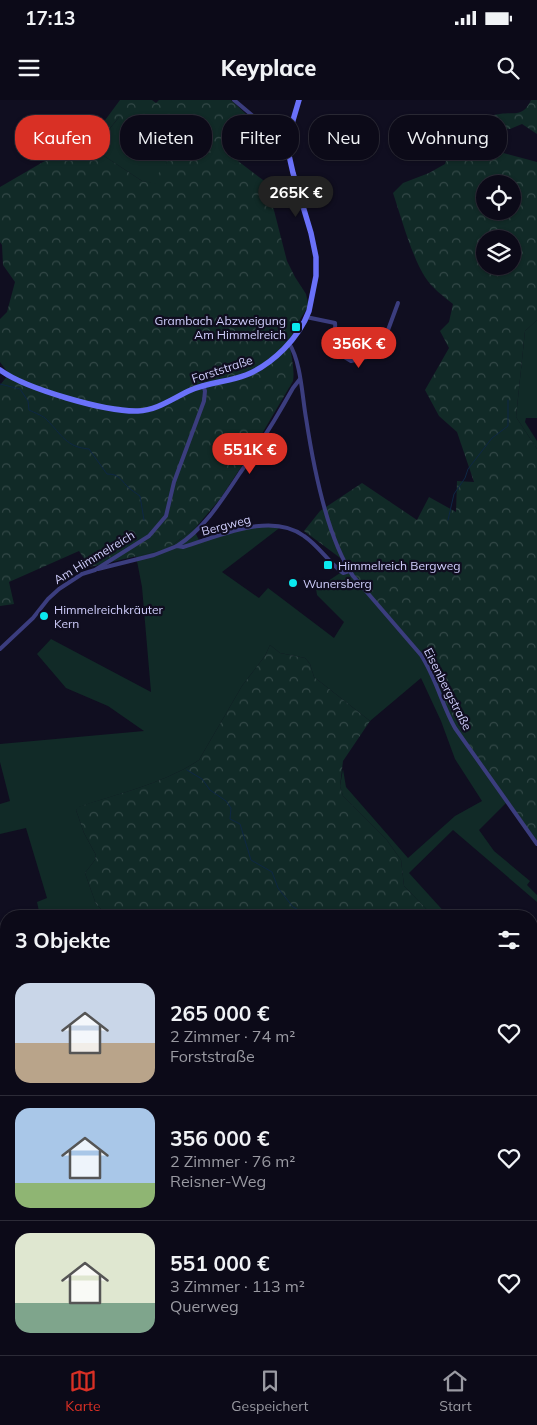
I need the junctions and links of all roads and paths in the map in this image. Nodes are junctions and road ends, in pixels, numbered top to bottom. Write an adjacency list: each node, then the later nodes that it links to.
1 (234, 100): 3 (street)
2 (299, 100): 4 (street, Forststraße)
3 (252, 115)
4 (294, 115)
5 (290, 160): 7 (street, Forststraße)
6 (398, 303): 7 (street)
7 (306, 317): 8 (street, Forststraße)
8 (289, 343): 10 (street, Eisenbergstraße); 11 (street, Forststraße)
9 (0, 370): 11 (street, Forststraße)
10 (300, 379): 12 (street); 14 (street, Eisenbergstraße)
11 (203, 385): 13 (street, Am Himmelreich)
12 (177, 546): 13 (street, Bergweg); 14 (street, Bergweg)
13 (95, 570): 15 (street, Am Himmelreich)
14 (349, 571): 16 (street, Eisenbergstraße)
15 (0, 649)
16 (537, 844)

